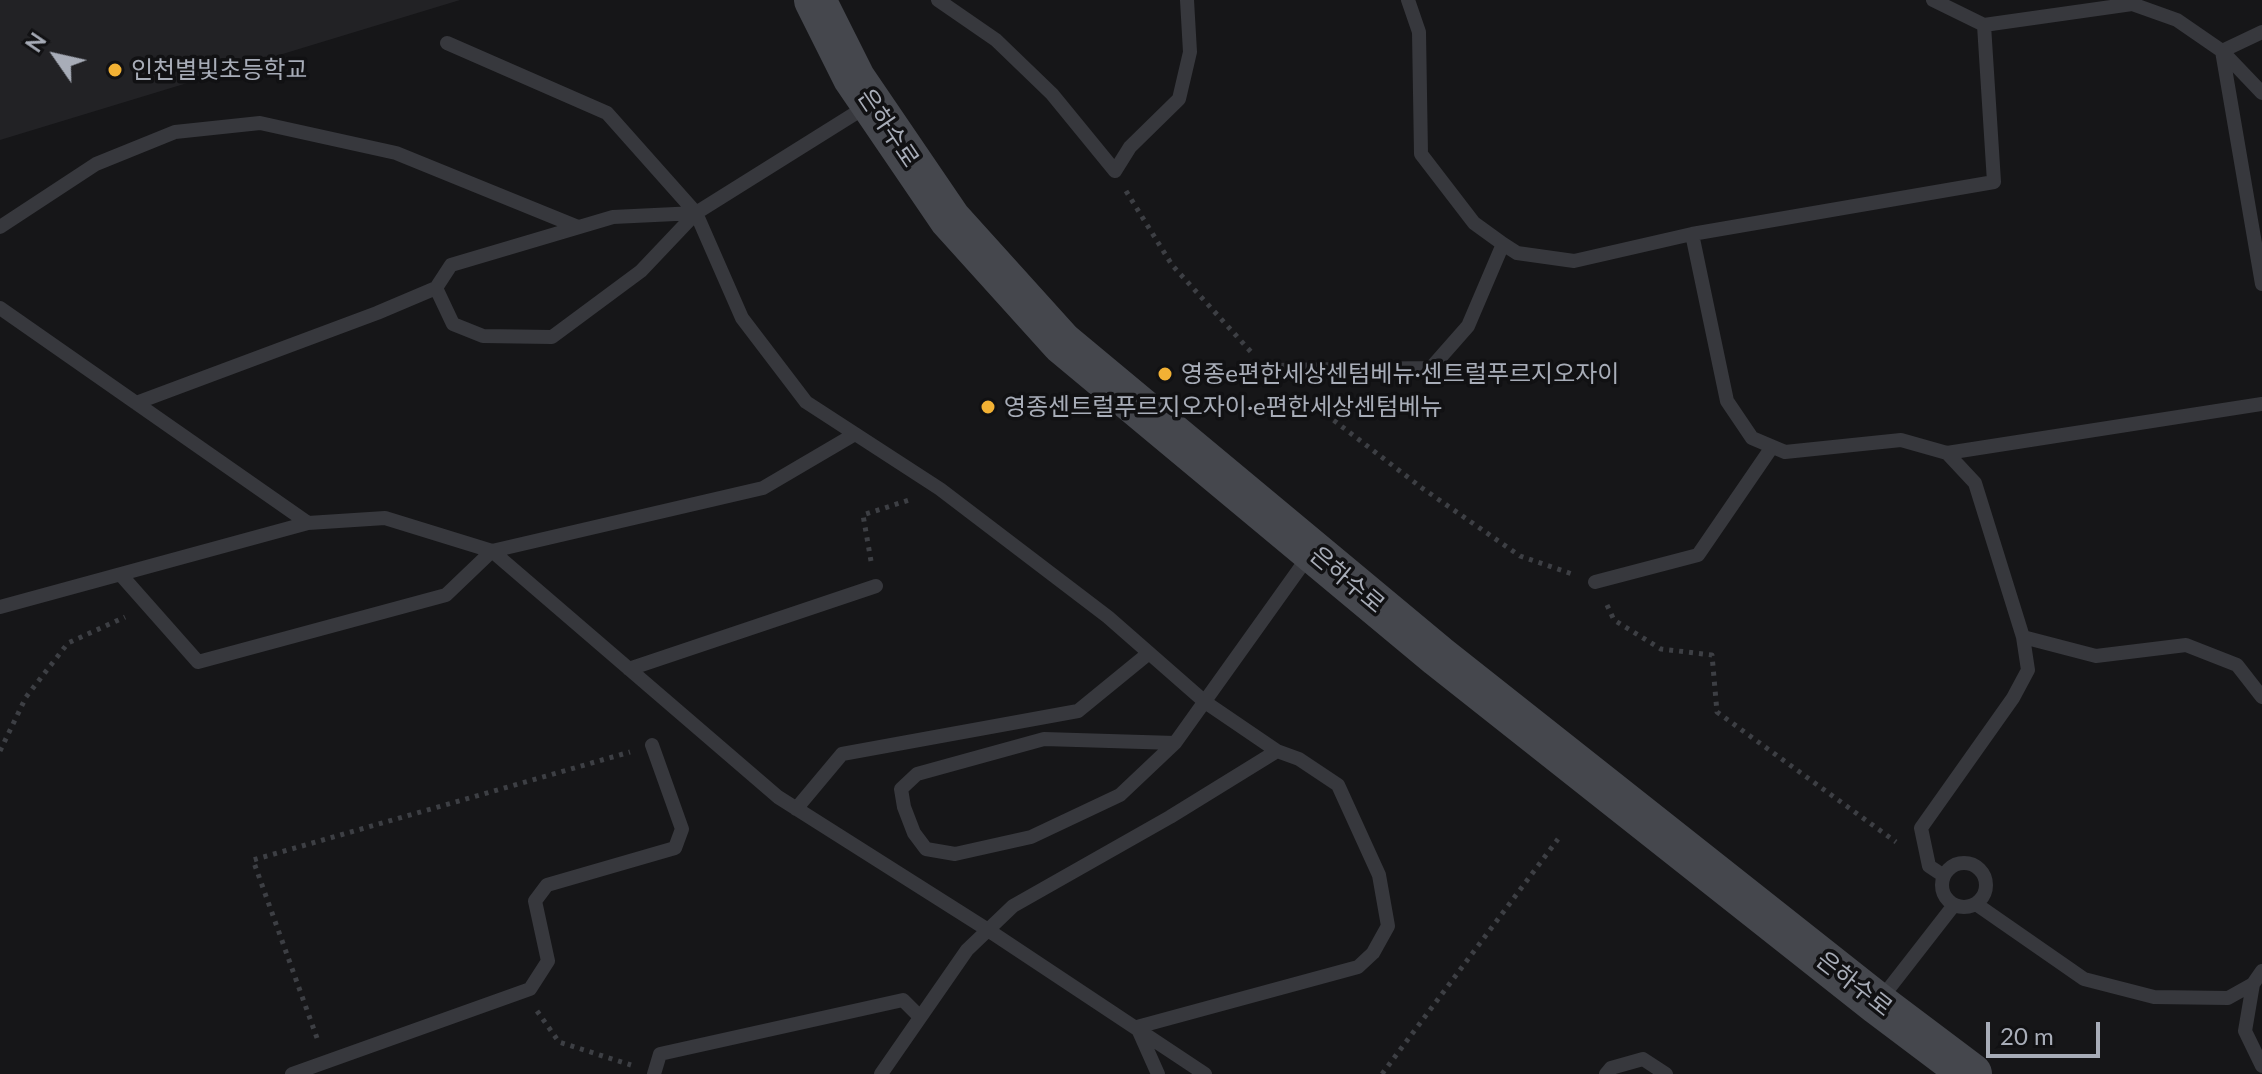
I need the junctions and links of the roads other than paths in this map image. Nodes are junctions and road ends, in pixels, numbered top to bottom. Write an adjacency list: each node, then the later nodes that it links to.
1 (815, 0): 12 (street, 은하수로)
2 (938, 0): 3 (lane)
3 (1187, 0)
4 (1408, 0): 17 (lane)
5 (1933, 0): 7 (lane)
6 (2154, 6): 7 (lane); 10 (lane)
7 (1984, 25): 16 (lane)
8 (2262, 32): 10 (lane)
9 (447, 43): 13 (lane)
10 (2222, 51): 11 (lane); 18 (lane)
11 (2262, 93)
12 (871, 104): 13 (lane); 29 (street, 은하수로)
13 (696, 213): 15 (lane); 19 (lane); 24 (lane)
14 (0, 227): 15 (lane)
15 (578, 227): 19 (lane)
16 (1692, 234): 17 (lane); 25 (lane)
17 (1503, 244): 21 (lane)
18 (2262, 284)
19 (436, 288): 22 (lane)
20 (0, 308): 22 (lane)
21 (1269, 370)
22 (136, 403): 27 (lane)
23 (2262, 404): 26 (lane)
24 (855, 434): 28 (lane); 35 (lane)
25 (1772, 447): 26 (lane); 31 (lane)
26 (1947, 453): 34 (lane)
27 (308, 523): 28 (lane); 30 (lane)
28 (492, 551): 30 (lane); 36 (lane)
29 (1312, 551): 38 (lane); 49 (street, 은하수로)
30 (121, 575): 33 (lane)
31 (1595, 582)
32 (876, 586): 36 (lane)
33 (0, 607)
34 (2023, 637): 37 (lane); 43 (lane)
35 (1149, 653): 38 (lane); 42 (lane)
36 (629, 669): 42 (lane)
37 (2262, 697)
38 (1205, 702): 39 (lane); 41 (lane)
39 (1175, 743): 39 (lane)
40 (652, 745): 53 (lane)
41 (1277, 751): 46 (lane); 51 (lane)
42 (796, 809): 46 (lane)
43 (1944, 876): 44 (lane); 45 (lane)
44 (1976, 904): 45 (lane); 48 (lane)
45 (1954, 905): 49 (lane)
46 (988, 930): 50 (lane); 51 (lane)
47 (2262, 971): 48 (lane)
48 (2253, 984): 52 (lane)
49 (1878, 1004): 60 (street, 은하수로)
50 (920, 1017): 54 (lane); 55 (lane)
51 (1137, 1027): 56 (lane); 57 (lane)
52 (2262, 1066)
53 (300, 1073)
54 (655, 1073)
55 (881, 1074)
56 (1158, 1074)
57 (1205, 1074)
58 (1606, 1074): 59 (lane)
59 (1666, 1074)
60 (1971, 1074)

